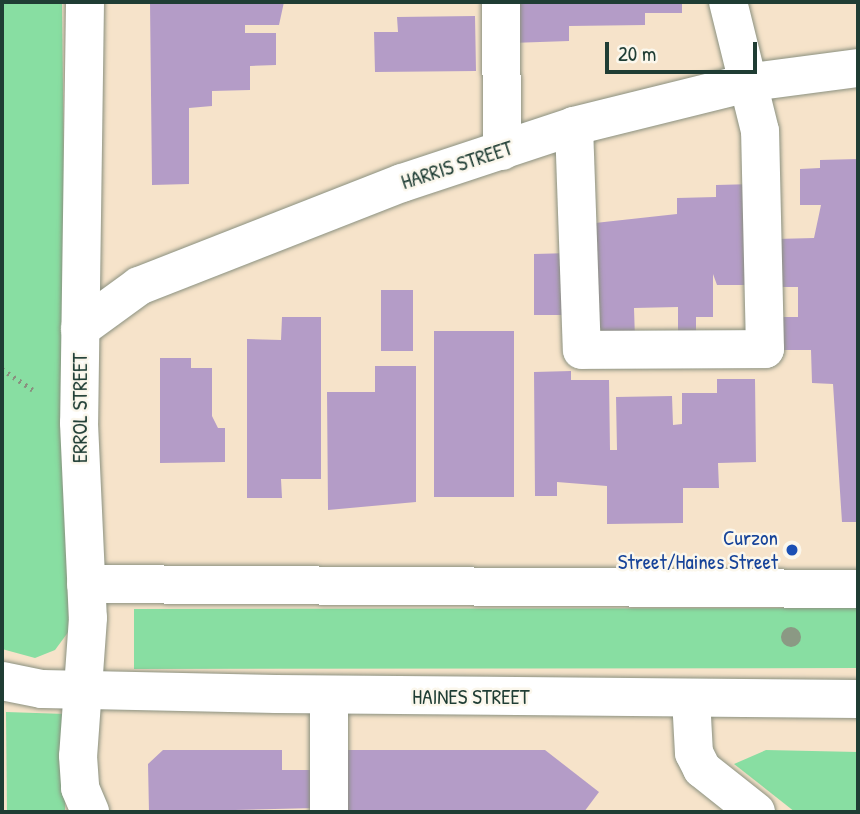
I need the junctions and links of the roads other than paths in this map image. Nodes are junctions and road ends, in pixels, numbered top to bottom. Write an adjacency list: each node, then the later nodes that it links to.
1 (85, 2): 8 (street, ERROL STREET)
2 (501, 2): 7 (street)
3 (728, 2): 5 (street)
4 (858, 68): 5 (street, HARRIS STREET)
5 (752, 82): 6 (street, HARRIS STREET); 6 (street)
6 (573, 126): 7 (street, HARRIS STREET)
7 (502, 151): 8 (street, HARRIS STREET)
8 (80, 329): 9 (street, ERROL STREET)
9 (86, 584): 10 (street); 12 (street, ERROL STREET)
10 (858, 589)
11 (2, 681): 12 (street, HAINES STREET)
12 (84, 689): 13 (street, HAINES STREET); 16 (street, ERROL STREET)
13 (329, 695): 14 (street, HAINES STREET); 17 (street)
14 (691, 698): 15 (street, HAINES STREET); 18 (street)
15 (858, 699)
16 (90, 812)
17 (330, 812)
18 (757, 812)

